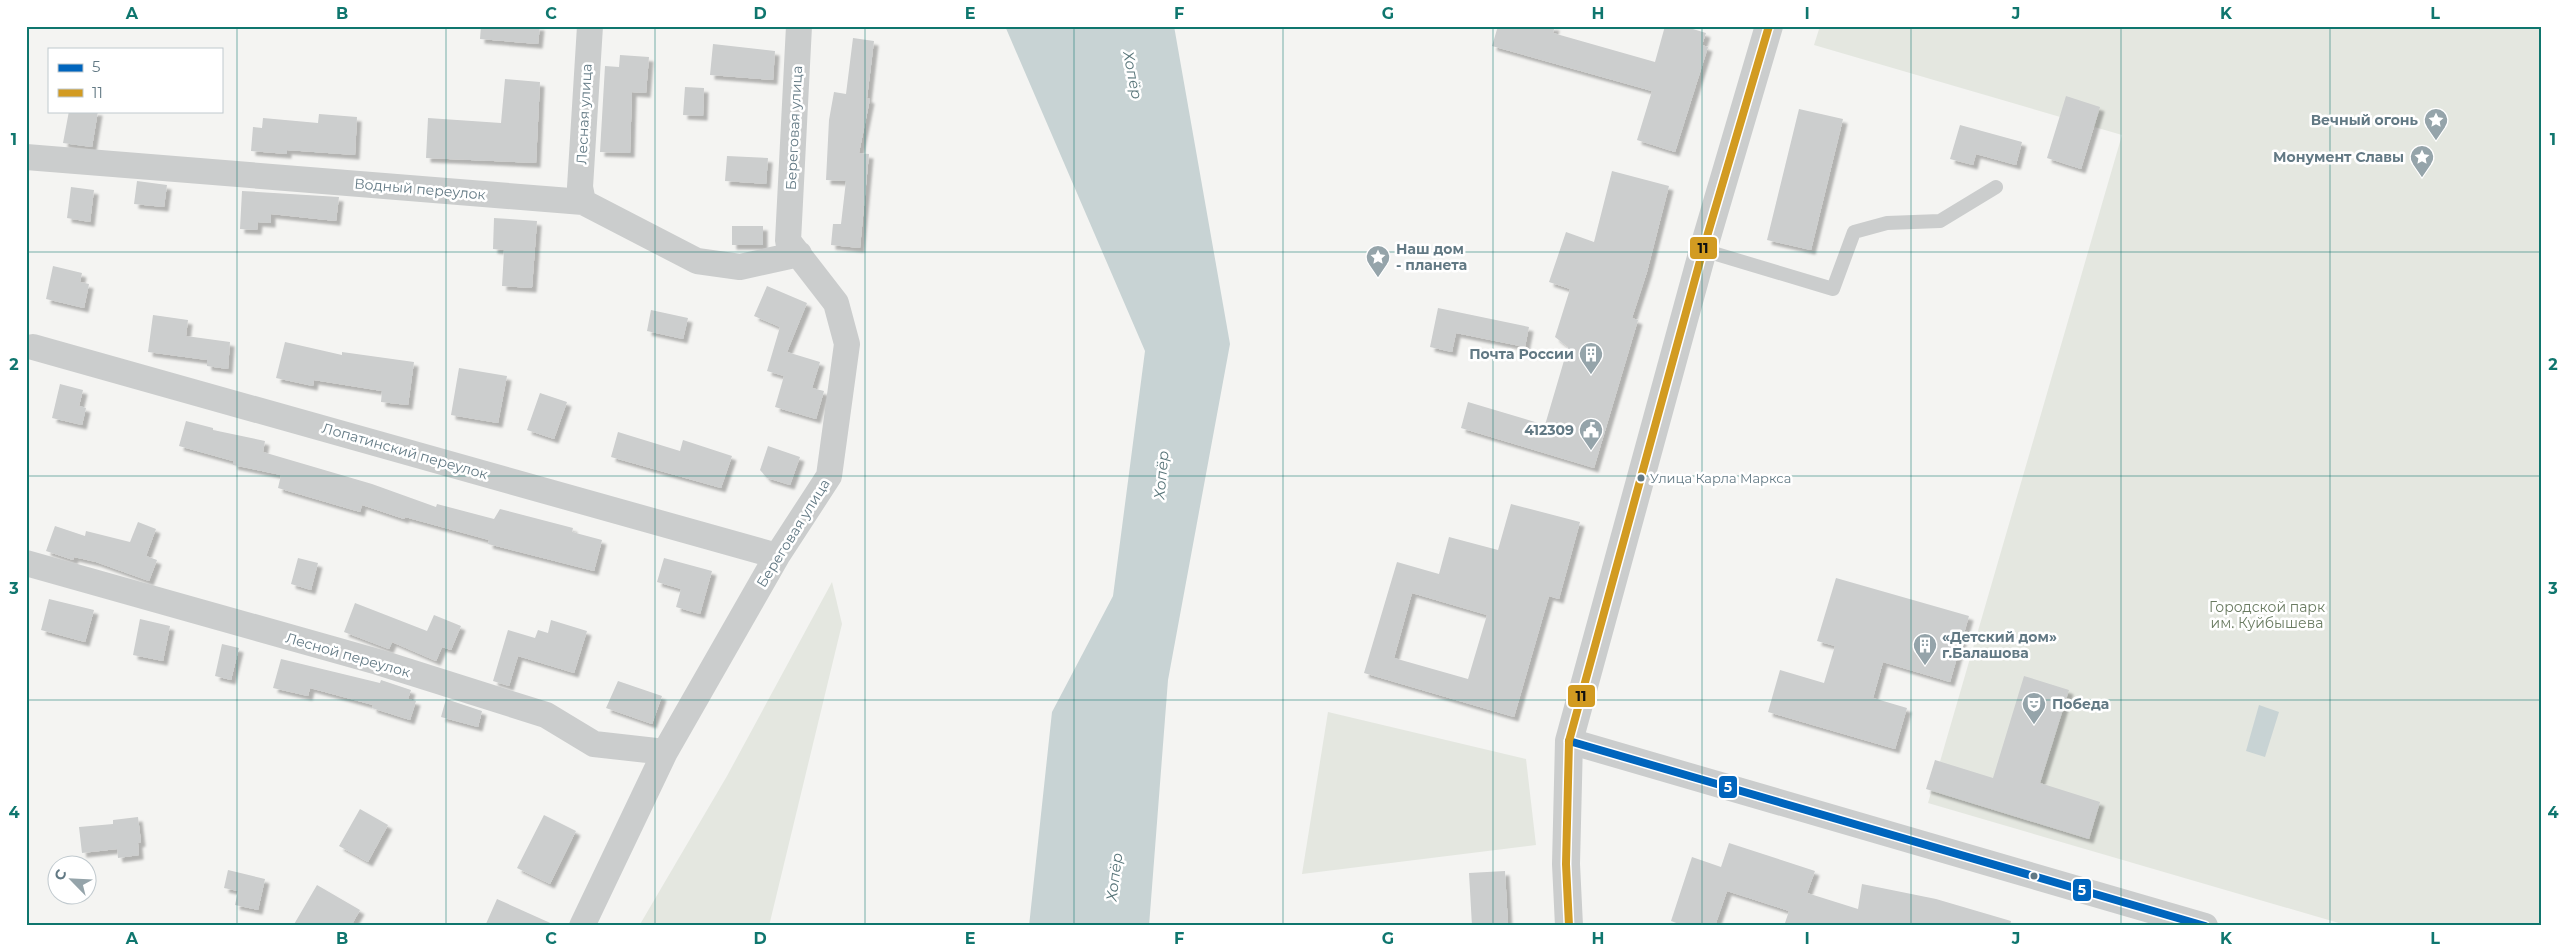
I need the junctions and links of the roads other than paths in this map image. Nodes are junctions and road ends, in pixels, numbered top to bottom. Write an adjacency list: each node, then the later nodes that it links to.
1 (590, 26): 6 (street, Лесная улица)
2 (799, 26): 8 (street, Береговая улица)
3 (1769, 26): 7 (street)
4 (26, 157): 6 (street, Водный переулок)
5 (1996, 187): 7 (lane)
6 (583, 202): 8 (street, Водный переулок)
7 (1703, 250): 12 (street)
8 (799, 254): 10 (street, Береговая улица)
9 (33, 347): 10 (street, Лопатинский переулок)
10 (777, 556): 13 (street, Береговая улица)
11 (26, 563): 13 (street, Лесной переулок)
12 (1569, 741): 15 (street); 16 (street)
13 (665, 752): 14 (street, Береговая улица)
14 (582, 926)
15 (1569, 926)
16 (2205, 926)

